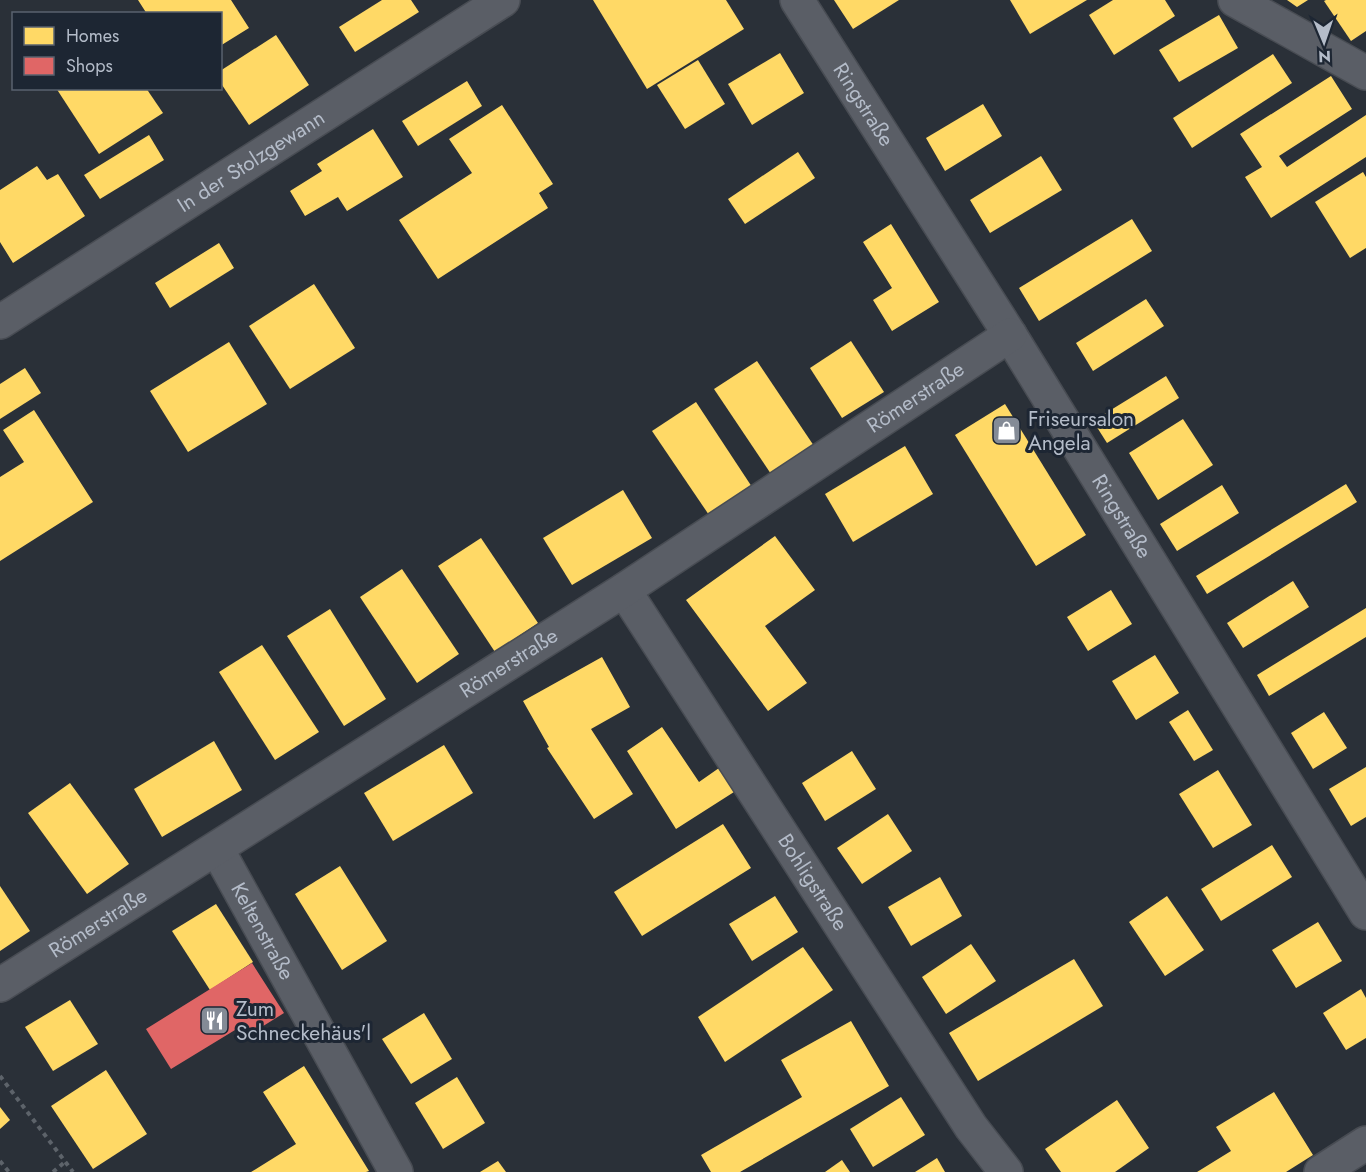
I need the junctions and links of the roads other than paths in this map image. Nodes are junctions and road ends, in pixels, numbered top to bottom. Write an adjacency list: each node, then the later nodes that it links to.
1 (503, 0): 5 (street, In der Stolzgewann)
2 (797, 0): 6 (street, Ringstraße)
3 (1235, 0): 4 (street)
4 (1366, 73)
5 (0, 322)
6 (1010, 335): 7 (street, Römerstraße); 9 (street, Ringstraße)
7 (624, 590): 8 (street, Römerstraße); 13 (street, Bohligstraße)
8 (217, 849): 10 (street, Römerstraße); 12 (street, Keltenstraße)
9 (1366, 913)
10 (0, 985)
11 (1366, 1143): 14 (street)
12 (396, 1172)
13 (1006, 1172)
14 (1321, 1172)

